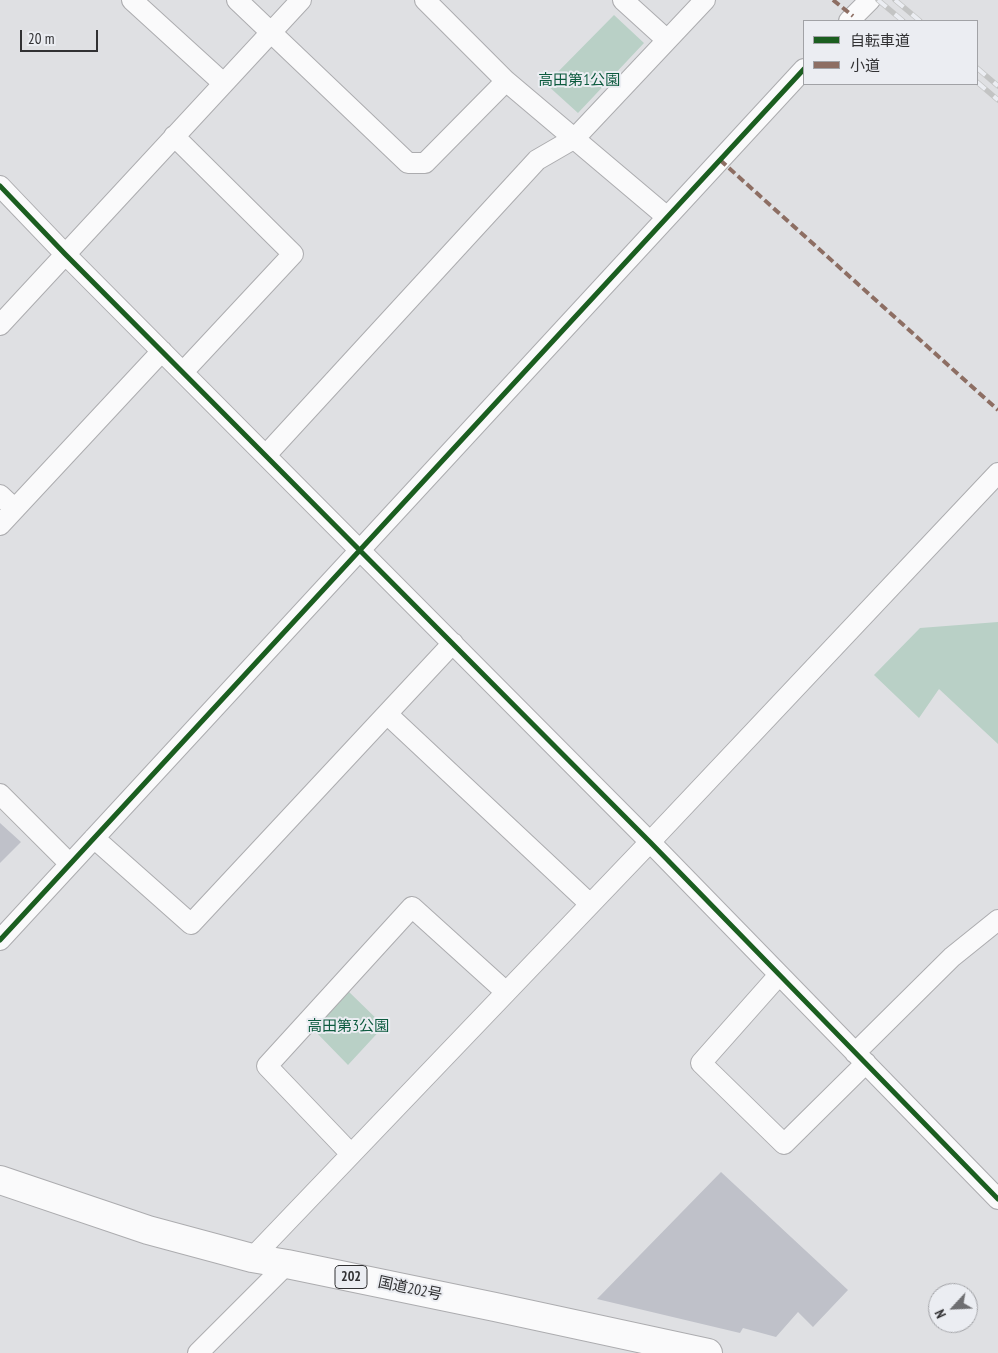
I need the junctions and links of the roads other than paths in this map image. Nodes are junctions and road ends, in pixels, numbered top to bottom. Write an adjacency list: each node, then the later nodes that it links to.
1 (132, 0): 13 (street)
2 (238, 0): 9 (street)
3 (301, 0): 9 (street)
4 (425, 0): 12 (street)
5 (623, 0): 10 (street)
6 (705, 0): 10 (street)
7 (870, 0): 8 (street)
8 (850, 20)
9 (272, 31): 12 (street); 13 (street)
10 (667, 40): 15 (street)
11 (803, 70): 17 (street)
12 (506, 81): 15 (street)
13 (223, 83): 14 (street)
14 (174, 136): 18 (street); 21 (street)
15 (575, 138): 17 (street); 22 (street)
16 (0, 186): 18 (street)
17 (667, 217): 27 (street)
18 (65, 254): 19 (street); 20 (street)
19 (0, 325)
20 (162, 351): 21 (street); 25 (street)
21 (184, 372): 22 (street)
22 (266, 455): 27 (street)
23 (998, 473): 32 (street)
24 (0, 495): 25 (street)
25 (15, 509): 26 (street)
26 (0, 525)
27 (360, 549): 28 (street); 31 (street)
28 (453, 643): 29 (street); 32 (street)
29 (387, 714): 31 (street); 34 (street)
30 (0, 794): 33 (street)
31 (94, 838): 33 (street)
32 (650, 842): 34 (street); 37 (street)
33 (70, 864): 36 (street)
34 (590, 904): 38 (street)
35 (998, 920): 39 (street)
36 (0, 940)
37 (779, 975): 39 (street); 39 (street)
38 (506, 992): 40 (street); 40 (street)
39 (860, 1058): 42 (street)
40 (351, 1154): 43 (street)
41 (0, 1180): 43 (highway, 国道202号 / 202)
42 (998, 1199)
43 (252, 1258): 44 (highway, 国道202号 / 202)
44 (287, 1264): 45 (street); 46 (highway, 国道202号 / 202)
45 (198, 1353)
46 (708, 1353)

